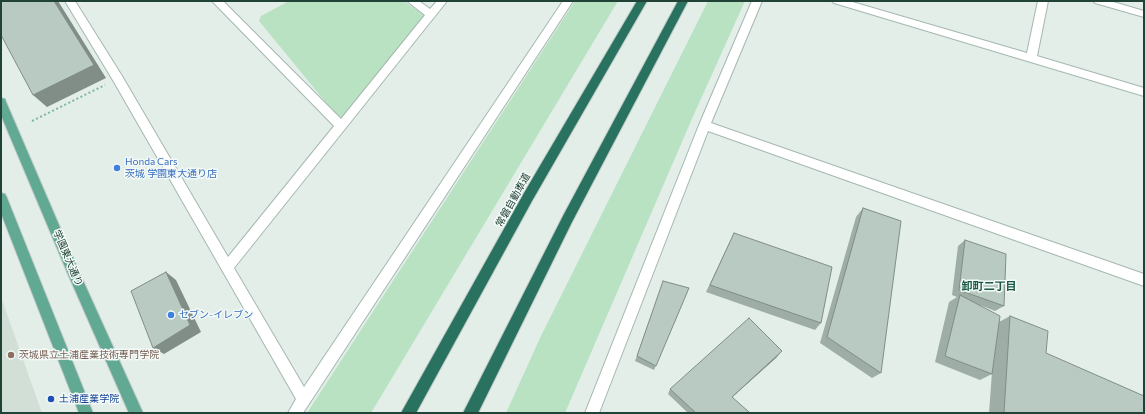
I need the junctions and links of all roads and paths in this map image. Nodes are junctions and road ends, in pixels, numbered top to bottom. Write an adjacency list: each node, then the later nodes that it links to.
1 (70, 1): 15 (street)
2 (217, 1): 20 (street)
3 (412, 1): 13 (street)
4 (442, 1): 13 (street)
5 (568, 1): 24 (street)
6 (642, 1): 28 (highway, 常磐自動車道)
7 (683, 1): 29 (highway)
8 (756, 1): 19 (street)
9 (837, 1): 14 (street)
10 (1043, 1): 14 (street)
11 (1098, 1): 12 (street)
12 (1144, 14)
13 (431, 15): 20 (street)
14 (1032, 59): 16 (street)
15 (118, 79): 18 (path); 22 (street)
16 (1144, 92)
17 (1, 102): 26 (main road, 学園東大通り)
18 (32, 121)
19 (705, 125): 23 (street); 30 (street)
20 (341, 126): 22 (street)
21 (1, 198): 25 (main road)
22 (228, 266): 24 (street)
23 (1144, 280)
24 (304, 400): 27 (street)
25 (86, 413)
26 (136, 413)
27 (295, 413)
28 (408, 413)
29 (470, 413)
30 (592, 413)

